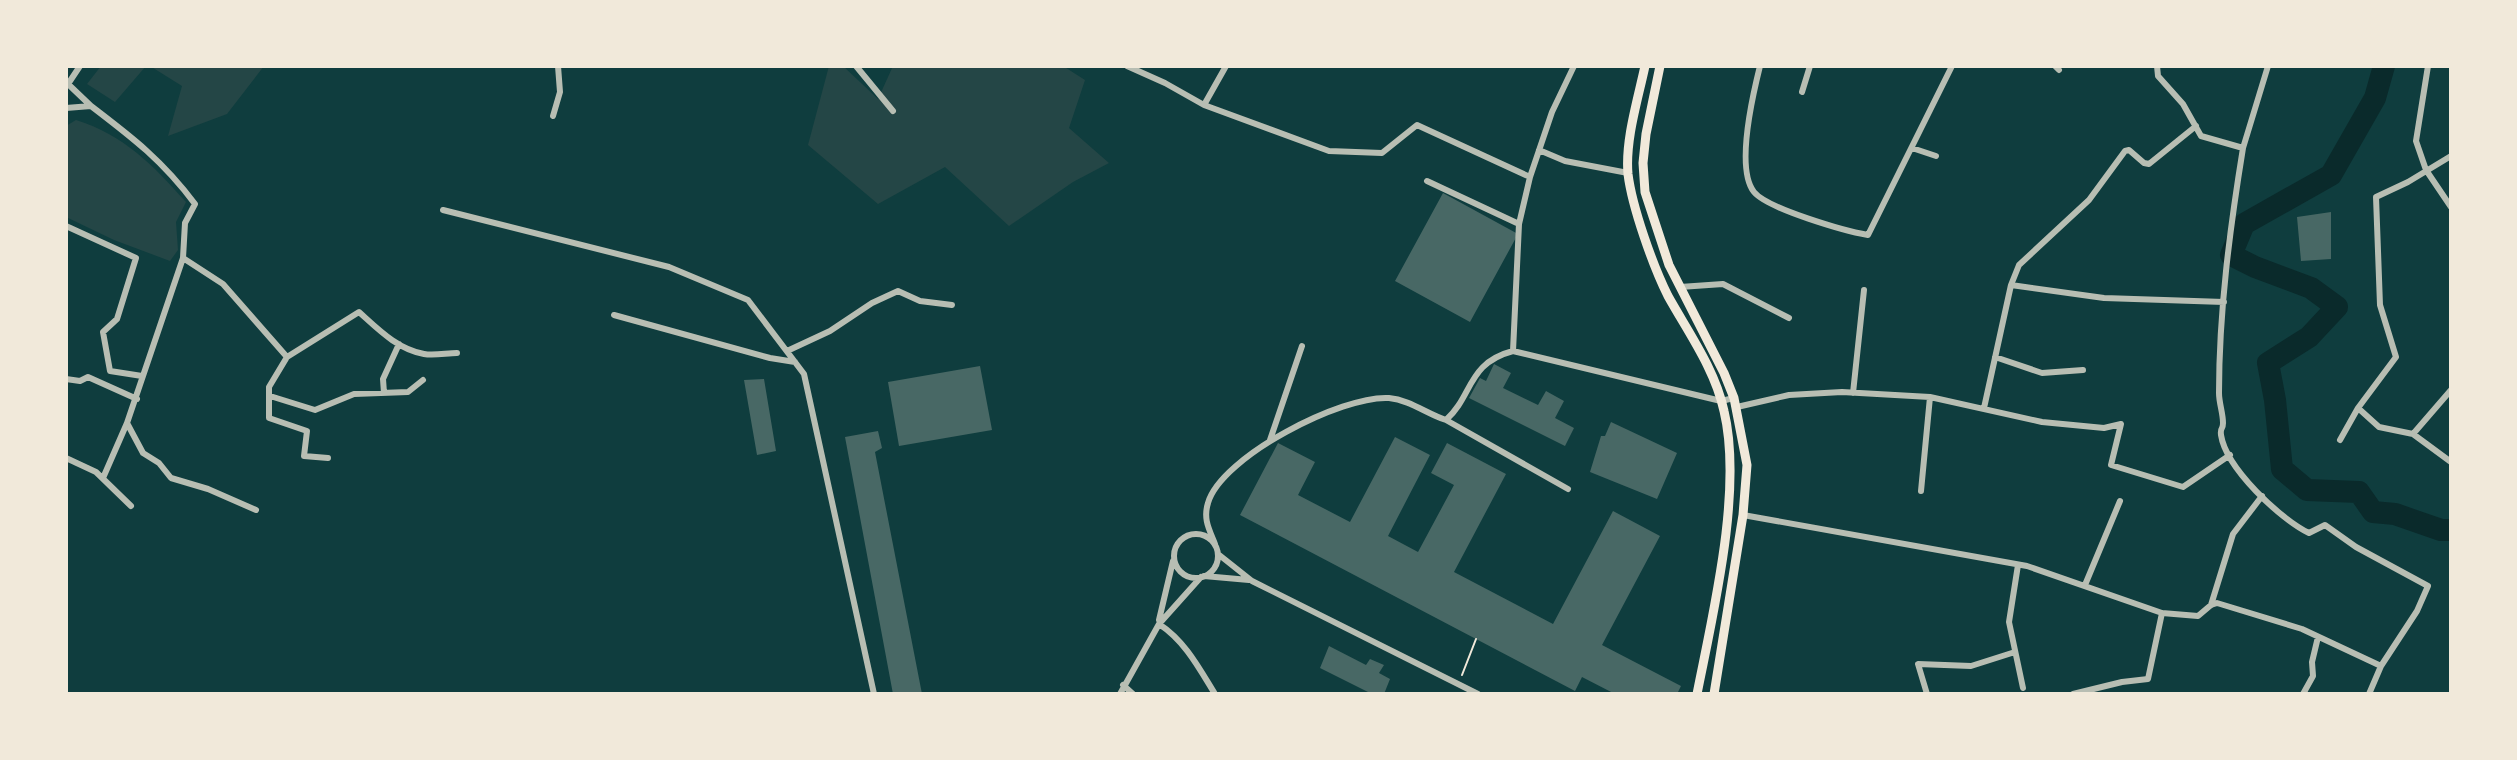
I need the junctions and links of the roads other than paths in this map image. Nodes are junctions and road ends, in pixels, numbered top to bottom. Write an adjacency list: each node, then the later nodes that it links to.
1 (80, 66): 15 (street)
2 (558, 66): 21 (street)
3 (856, 66): 20 (street)
4 (1127, 66): 17 (street)
5 (1226, 66): 17 (street)
6 (1574, 66): 25 (street)
7 (1645, 66): 29 (main road)
8 (1660, 66): 38 (main road)
9 (1760, 66): 23 (street)
10 (1810, 66): 16 (street)
11 (1952, 66): 23 (street)
12 (2157, 66): 22 (street)
13 (2268, 66): 24 (street)
14 (2428, 66): 28 (street)
15 (67, 85): 18 (street)
16 (1802, 92)
17 (1204, 105): 30 (street)
18 (91, 106): 19 (street); 36 (street)
19 (66, 108)
20 (893, 111)
21 (553, 116)
22 (2196, 126): 24 (street); 37 (street)
23 (1912, 148): 26 (street)
24 (2243, 148): 40 (street)
25 (1539, 150): 29 (street); 30 (street)
26 (1936, 156)
27 (2451, 156): 28 (street)
28 (2426, 170): 32 (street); 65 (street)
29 (1628, 173): 62 (main road)
30 (1530, 177): 34 (street)
31 (1427, 181): 34 (street)
32 (2451, 207)
33 (443, 210): 46 (street)
34 (1519, 224): 47 (street)
35 (66, 226): 53 (street)
36 (183, 258): 49 (street); 53 (street)
37 (2011, 285): 40 (street); 50 (street)
38 (1680, 287): 43 (street); 63 (main road)
39 (1864, 290): 58 (street)
40 (2224, 302): 71 (street)
41 (952, 305): 46 (street)
42 (614, 315): 51 (street)
43 (1789, 318)
44 (399, 344): 48 (street); 49 (street); 57 (street)
45 (1302, 346): 69 (street)
46 (787, 351): 51 (street)
47 (1513, 351): 62 (street); 66 (street)
48 (457, 353)
49 (287, 357): 59 (street)
50 (1995, 357): 52 (street); 64 (street)
51 (795, 362): 98 (street)
52 (2083, 370)
53 (142, 376): 61 (street)
54 (66, 379): 61 (street)
55 (423, 380): 57 (street)
56 (2451, 390): 68 (street)
57 (384, 393): 59 (street)
58 (1853, 393): 60 (street); 63 (street)
59 (270, 396): 73 (street)
60 (1930, 397): 64 (street); 77 (street)
61 (137, 399): 67 (street)
62 (1721, 401): 63 (street); 103 (main road)
63 (1735, 402): 82 (main road)
64 (1984, 408): 71 (street)
65 (2358, 408): 68 (street); 70 (street)
66 (1446, 420): 69 (street); 76 (street)
67 (127, 423): 75 (street); 81 (street)
68 (2413, 434): 74 (street)
69 (1270, 440): 83 (street)
70 (2340, 440)
71 (2230, 455): 78 (street)
72 (66, 458): 75 (street)
73 (328, 458)
74 (2451, 462)
75 (103, 478): 80 (street)
76 (1568, 489)
77 (1921, 491)
78 (2262, 496): 90 (street); 95 (street)
79 (2120, 501): 89 (street)
80 (131, 506)
81 (256, 510)
82 (1743, 515): 86 (street); 104 (main road)
83 (1215, 544): 84 (street); 85 (street)
84 (1218, 554): 87 (street); 88 (street)
85 (1174, 560): 87 (street); 92 (street)
86 (2018, 565): 89 (street); 94 (street)
87 (1202, 576): 88 (street); 92 (street)
88 (1252, 581): 102 (street)
89 (2085, 585): 91 (street)
90 (2211, 605): 91 (street); 93 (street)
91 (2162, 613): 106 (street)
92 (1159, 624): 96 (street); 101 (street)
93 (2318, 637): 95 (street); 107 (street)
94 (2015, 652): 97 (street); 105 (street)
95 (2381, 666): 108 (street)
96 (1123, 685): 99 (street); 100 (street)
97 (2023, 688)
98 (874, 694)
99 (1120, 694)
100 (1133, 694)
101 (1215, 694)
102 (1478, 694)
103 (1697, 694)
104 (1714, 694)
105 (1927, 694)
106 (2073, 694)
107 (2303, 694)
108 (2369, 694)

